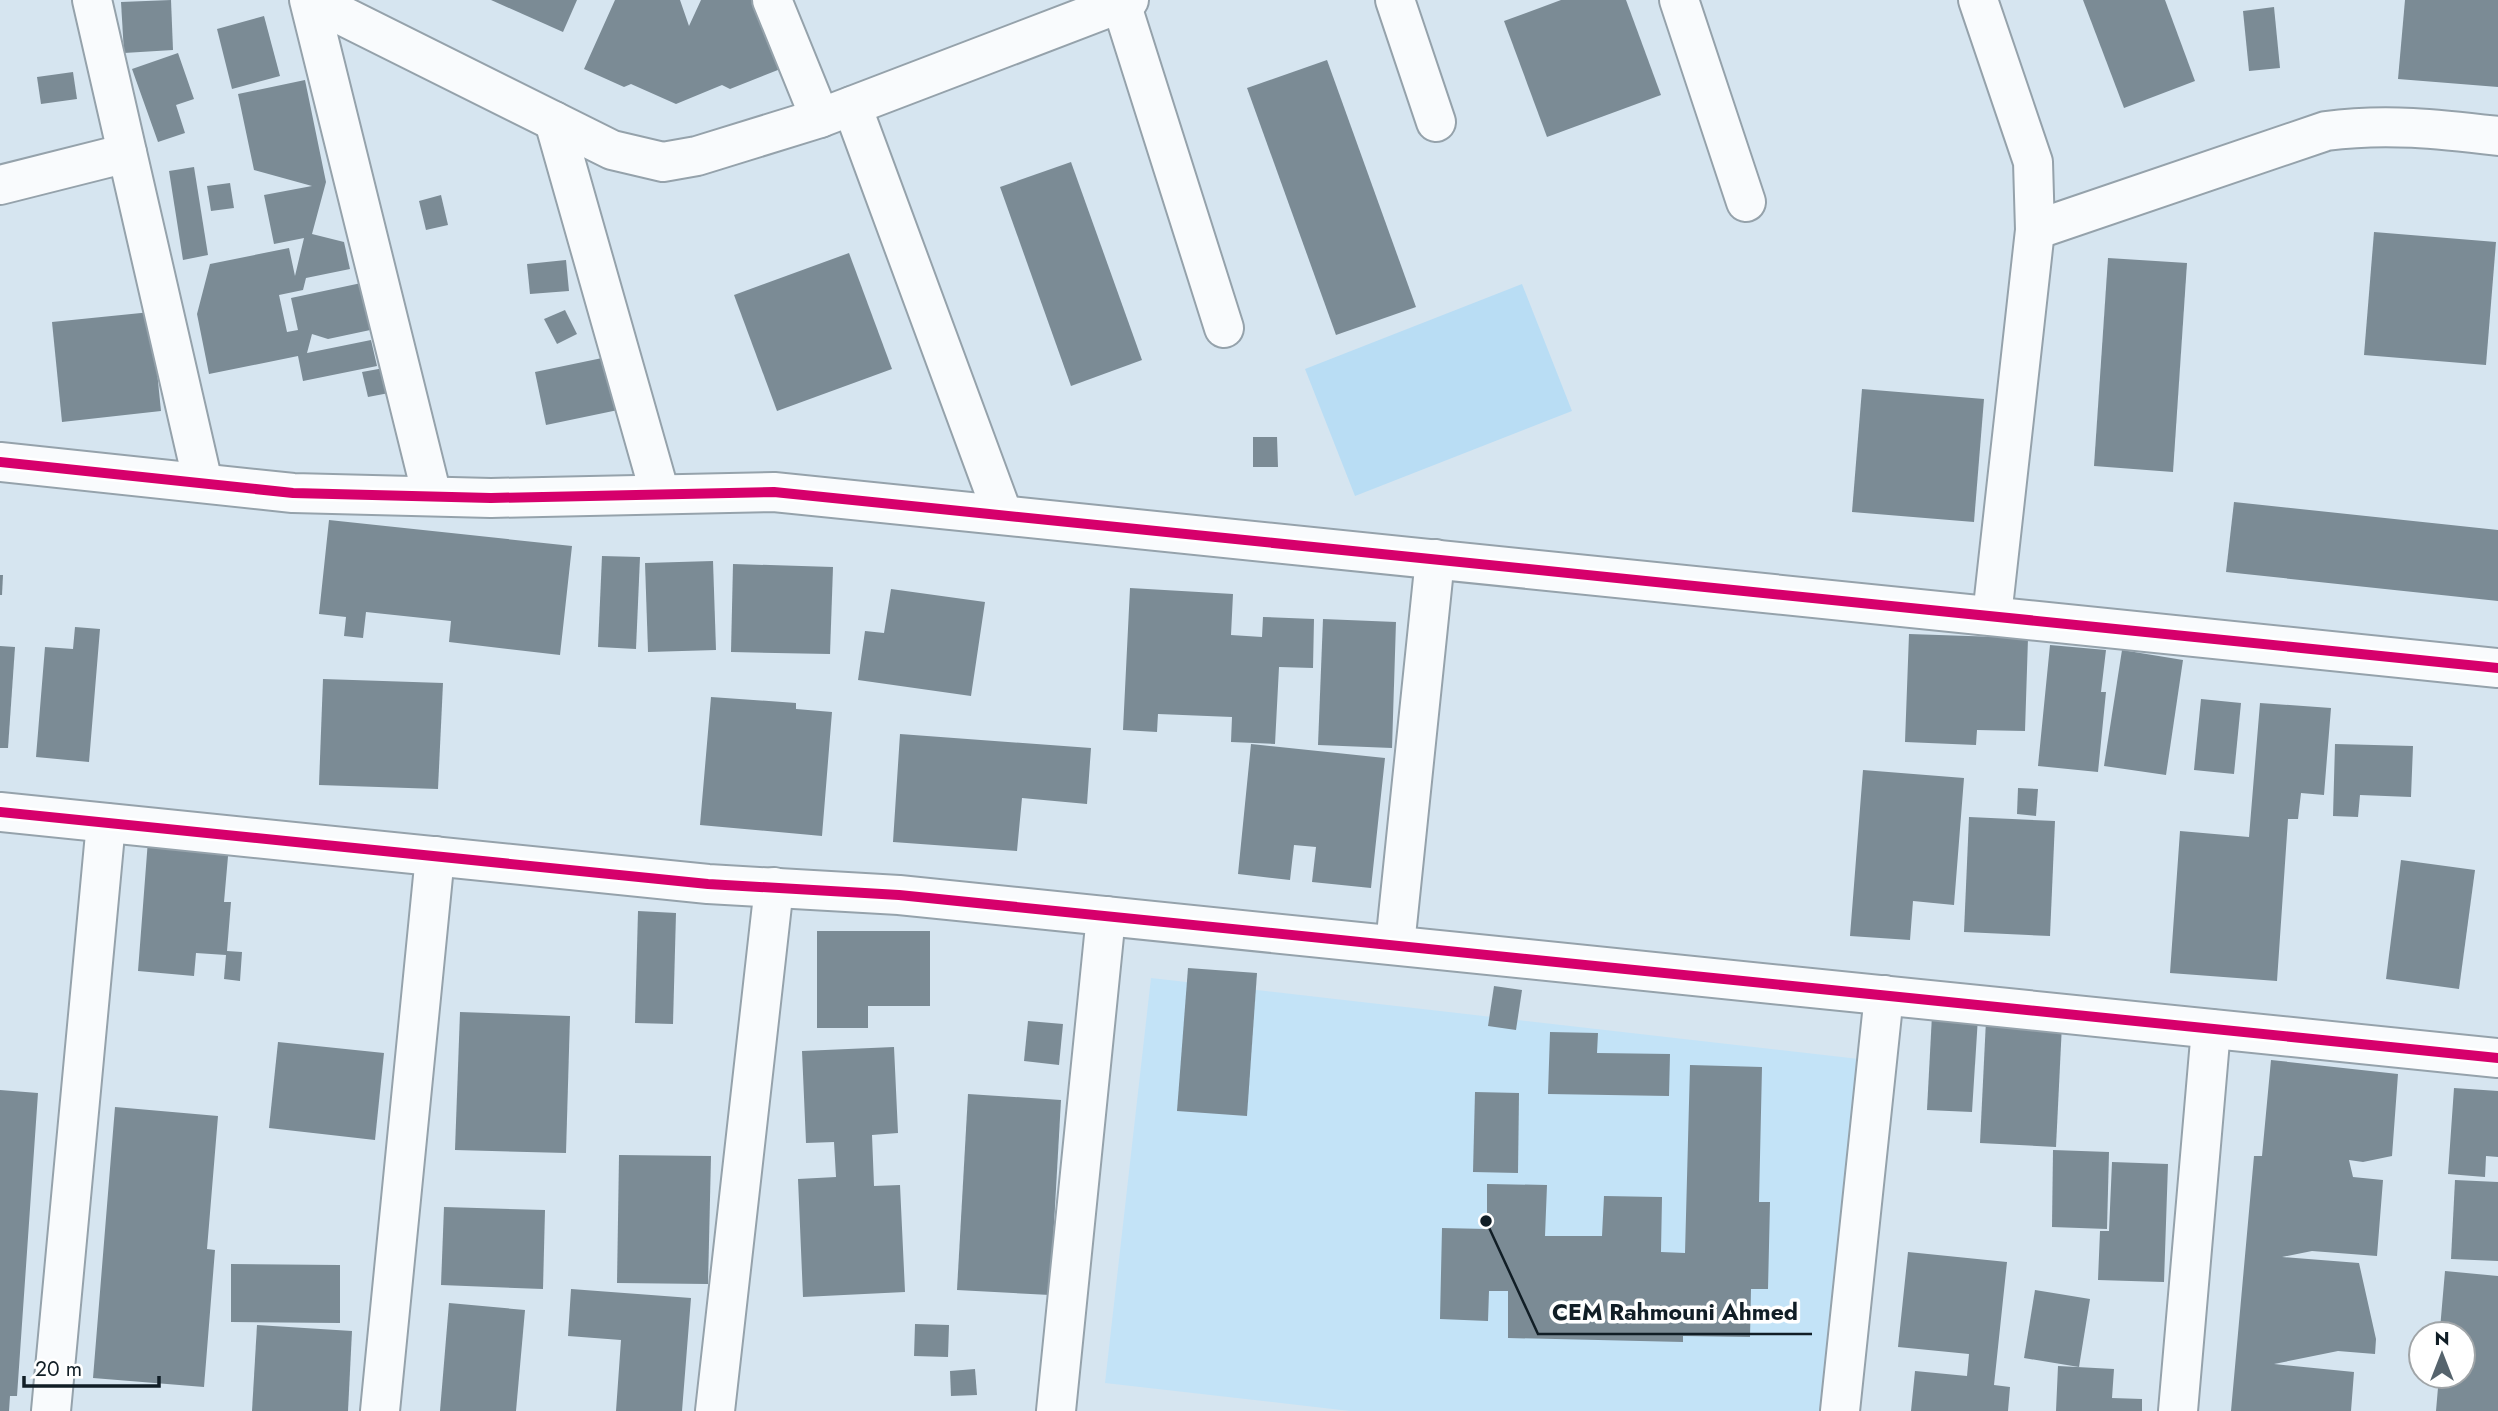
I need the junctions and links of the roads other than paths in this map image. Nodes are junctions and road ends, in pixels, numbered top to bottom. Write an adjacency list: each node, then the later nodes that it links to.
1 (92, 0): 12 (street)
2 (310, 0): 9 (street); 20 (street)
3 (772, 0): 8 (street)
4 (1395, 0): 10 (street)
5 (1679, 0): 14 (street)
6 (1978, 0): 15 (street)
7 (1125, 2): 8 (street); 16 (street)
8 (836, 112): 9 (street); 21 (street)
9 (554, 121): 19 (street)
10 (1436, 122)
11 (2498, 136): 15 (street)
12 (127, 153): 13 (street); 18 (street)
13 (0, 185)
14 (1745, 202)
15 (2035, 230): 23 (street)
16 (1224, 328)
17 (0, 462): 18 (street)
18 (203, 483): 20 (street)
19 (660, 494): 20 (street); 21 (street)
20 (432, 496)
21 (1003, 515): 22 (street)
22 (1435, 559): 23 (street); 30 (street)
23 (1992, 616): 24 (street)
24 (2498, 668)
25 (0, 812): 26 (street)
26 (106, 823): 27 (street); 35 (street)
27 (435, 856): 28 (street); 36 (street)
28 (774, 887): 29 (street); 37 (street)
29 (1106, 916): 30 (street); 34 (street)
30 (1395, 945): 31 (street)
31 (1884, 995): 32 (street); 38 (street)
32 (2210, 1029): 33 (street); 39 (street)
33 (2498, 1058)
34 (1065, 1410)
35 (51, 1411)
36 (380, 1411)
37 (715, 1411)
38 (1840, 1411)
39 (2178, 1411)

